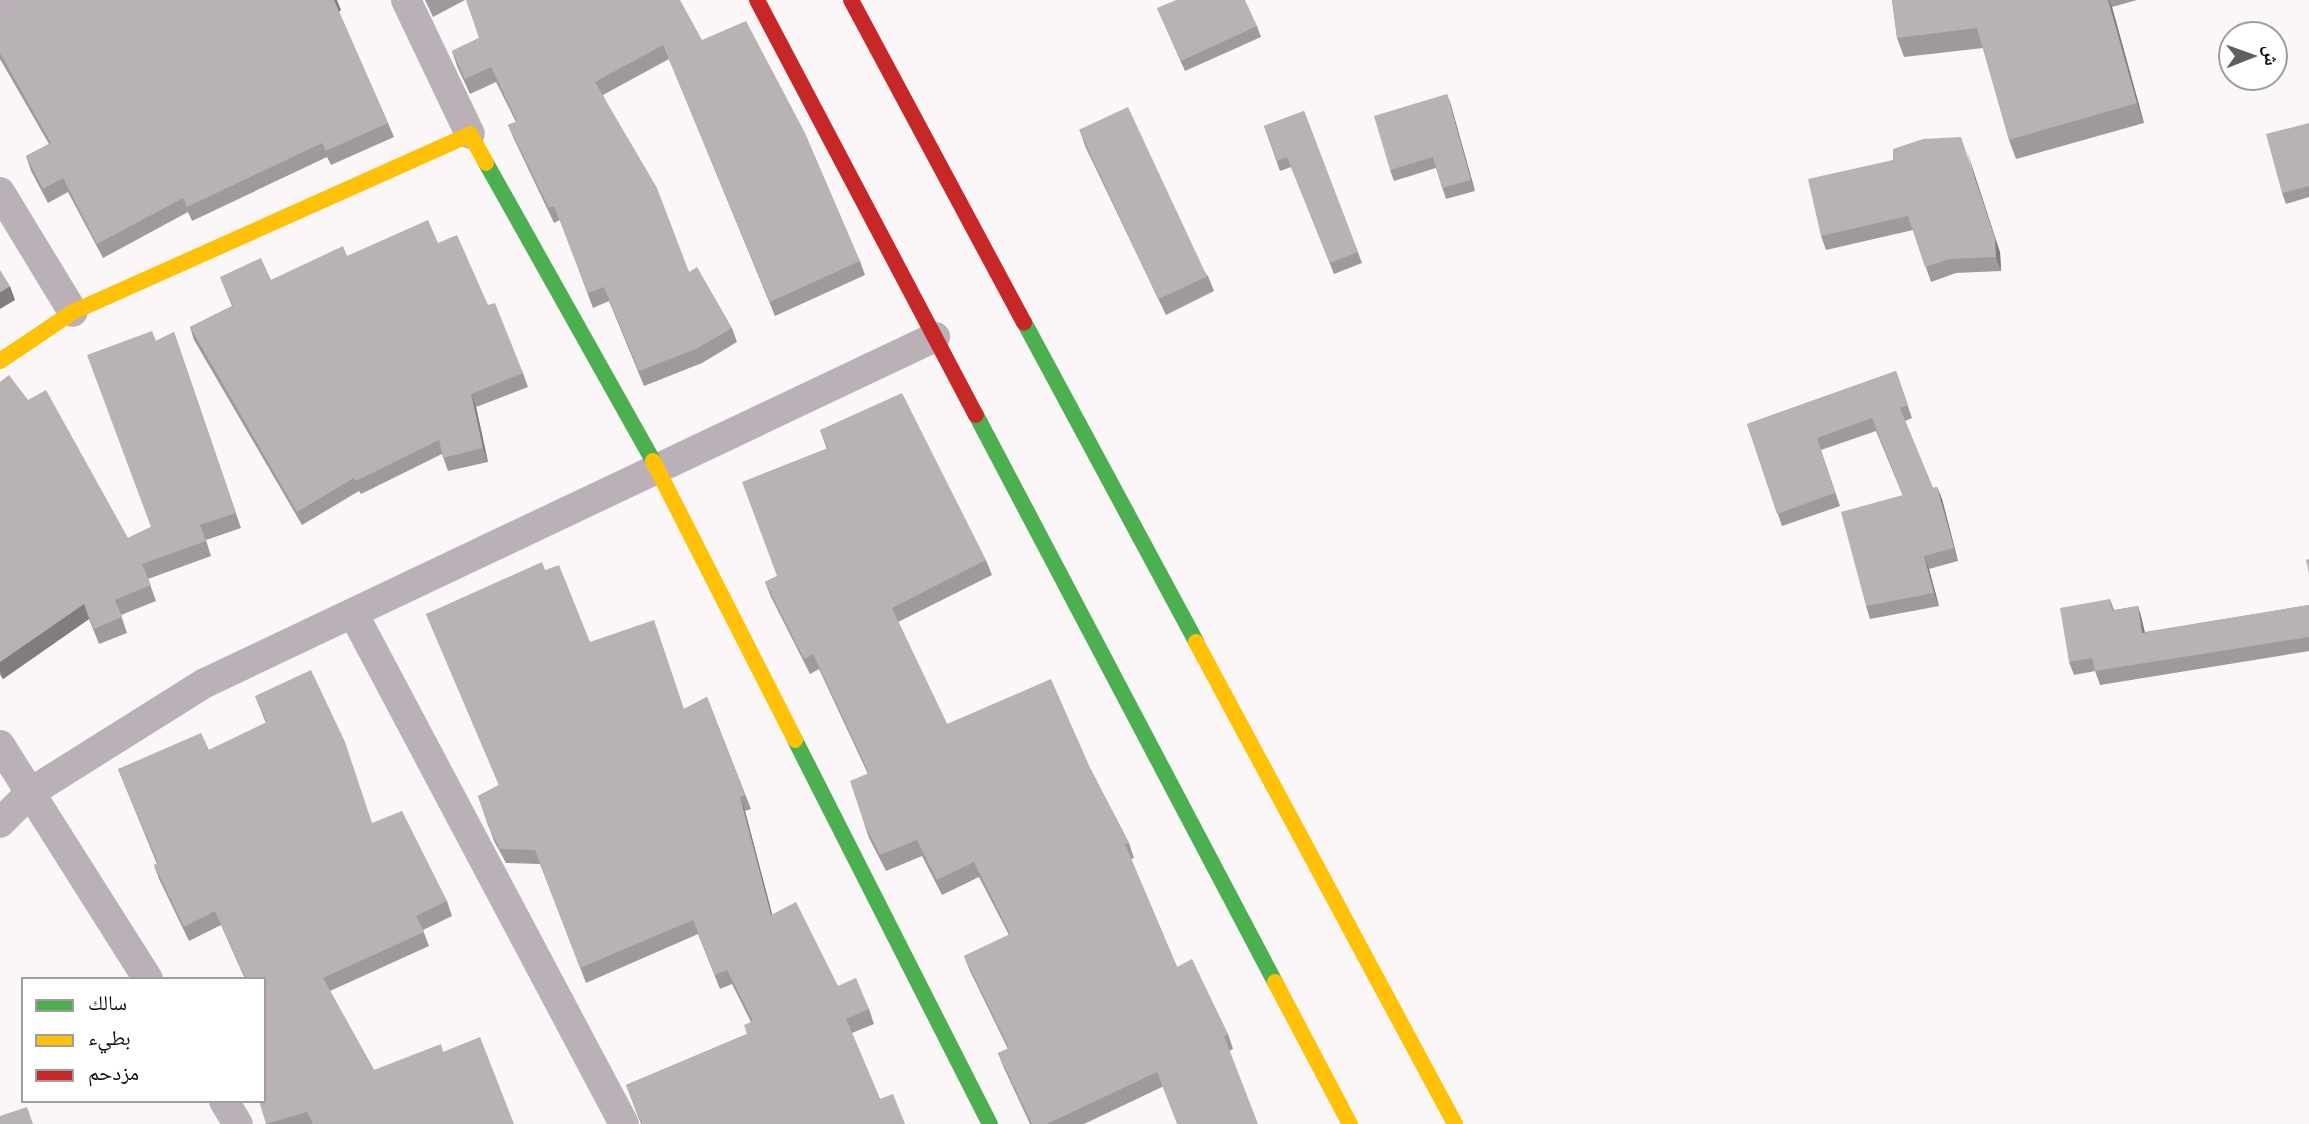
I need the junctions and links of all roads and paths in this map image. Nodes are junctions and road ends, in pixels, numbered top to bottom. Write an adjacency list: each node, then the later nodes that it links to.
1 (26, 0): 5 (street)
2 (406, 0): 6 (street)
3 (757, 0): 9 (main road)
4 (851, 0): 22 (main road)
5 (0, 12)
6 (470, 134): 8 (main road); 11 (main road)
7 (0, 192): 8 (street)
8 (73, 312): 10 (main road)
9 (935, 337): 11 (street); 21 (main road)
10 (0, 361)
11 (657, 469): 12 (street); 20 (main road)
12 (353, 613): 14 (street); 19 (street)
13 (0, 745): 14 (street)
14 (31, 792): 15 (street); 16 (street)
15 (0, 823)
16 (147, 977)
17 (225, 1103): 18 (street)
18 (238, 1124)
19 (624, 1124)
20 (990, 1124)
21 (1350, 1124)
22 (1455, 1124)

